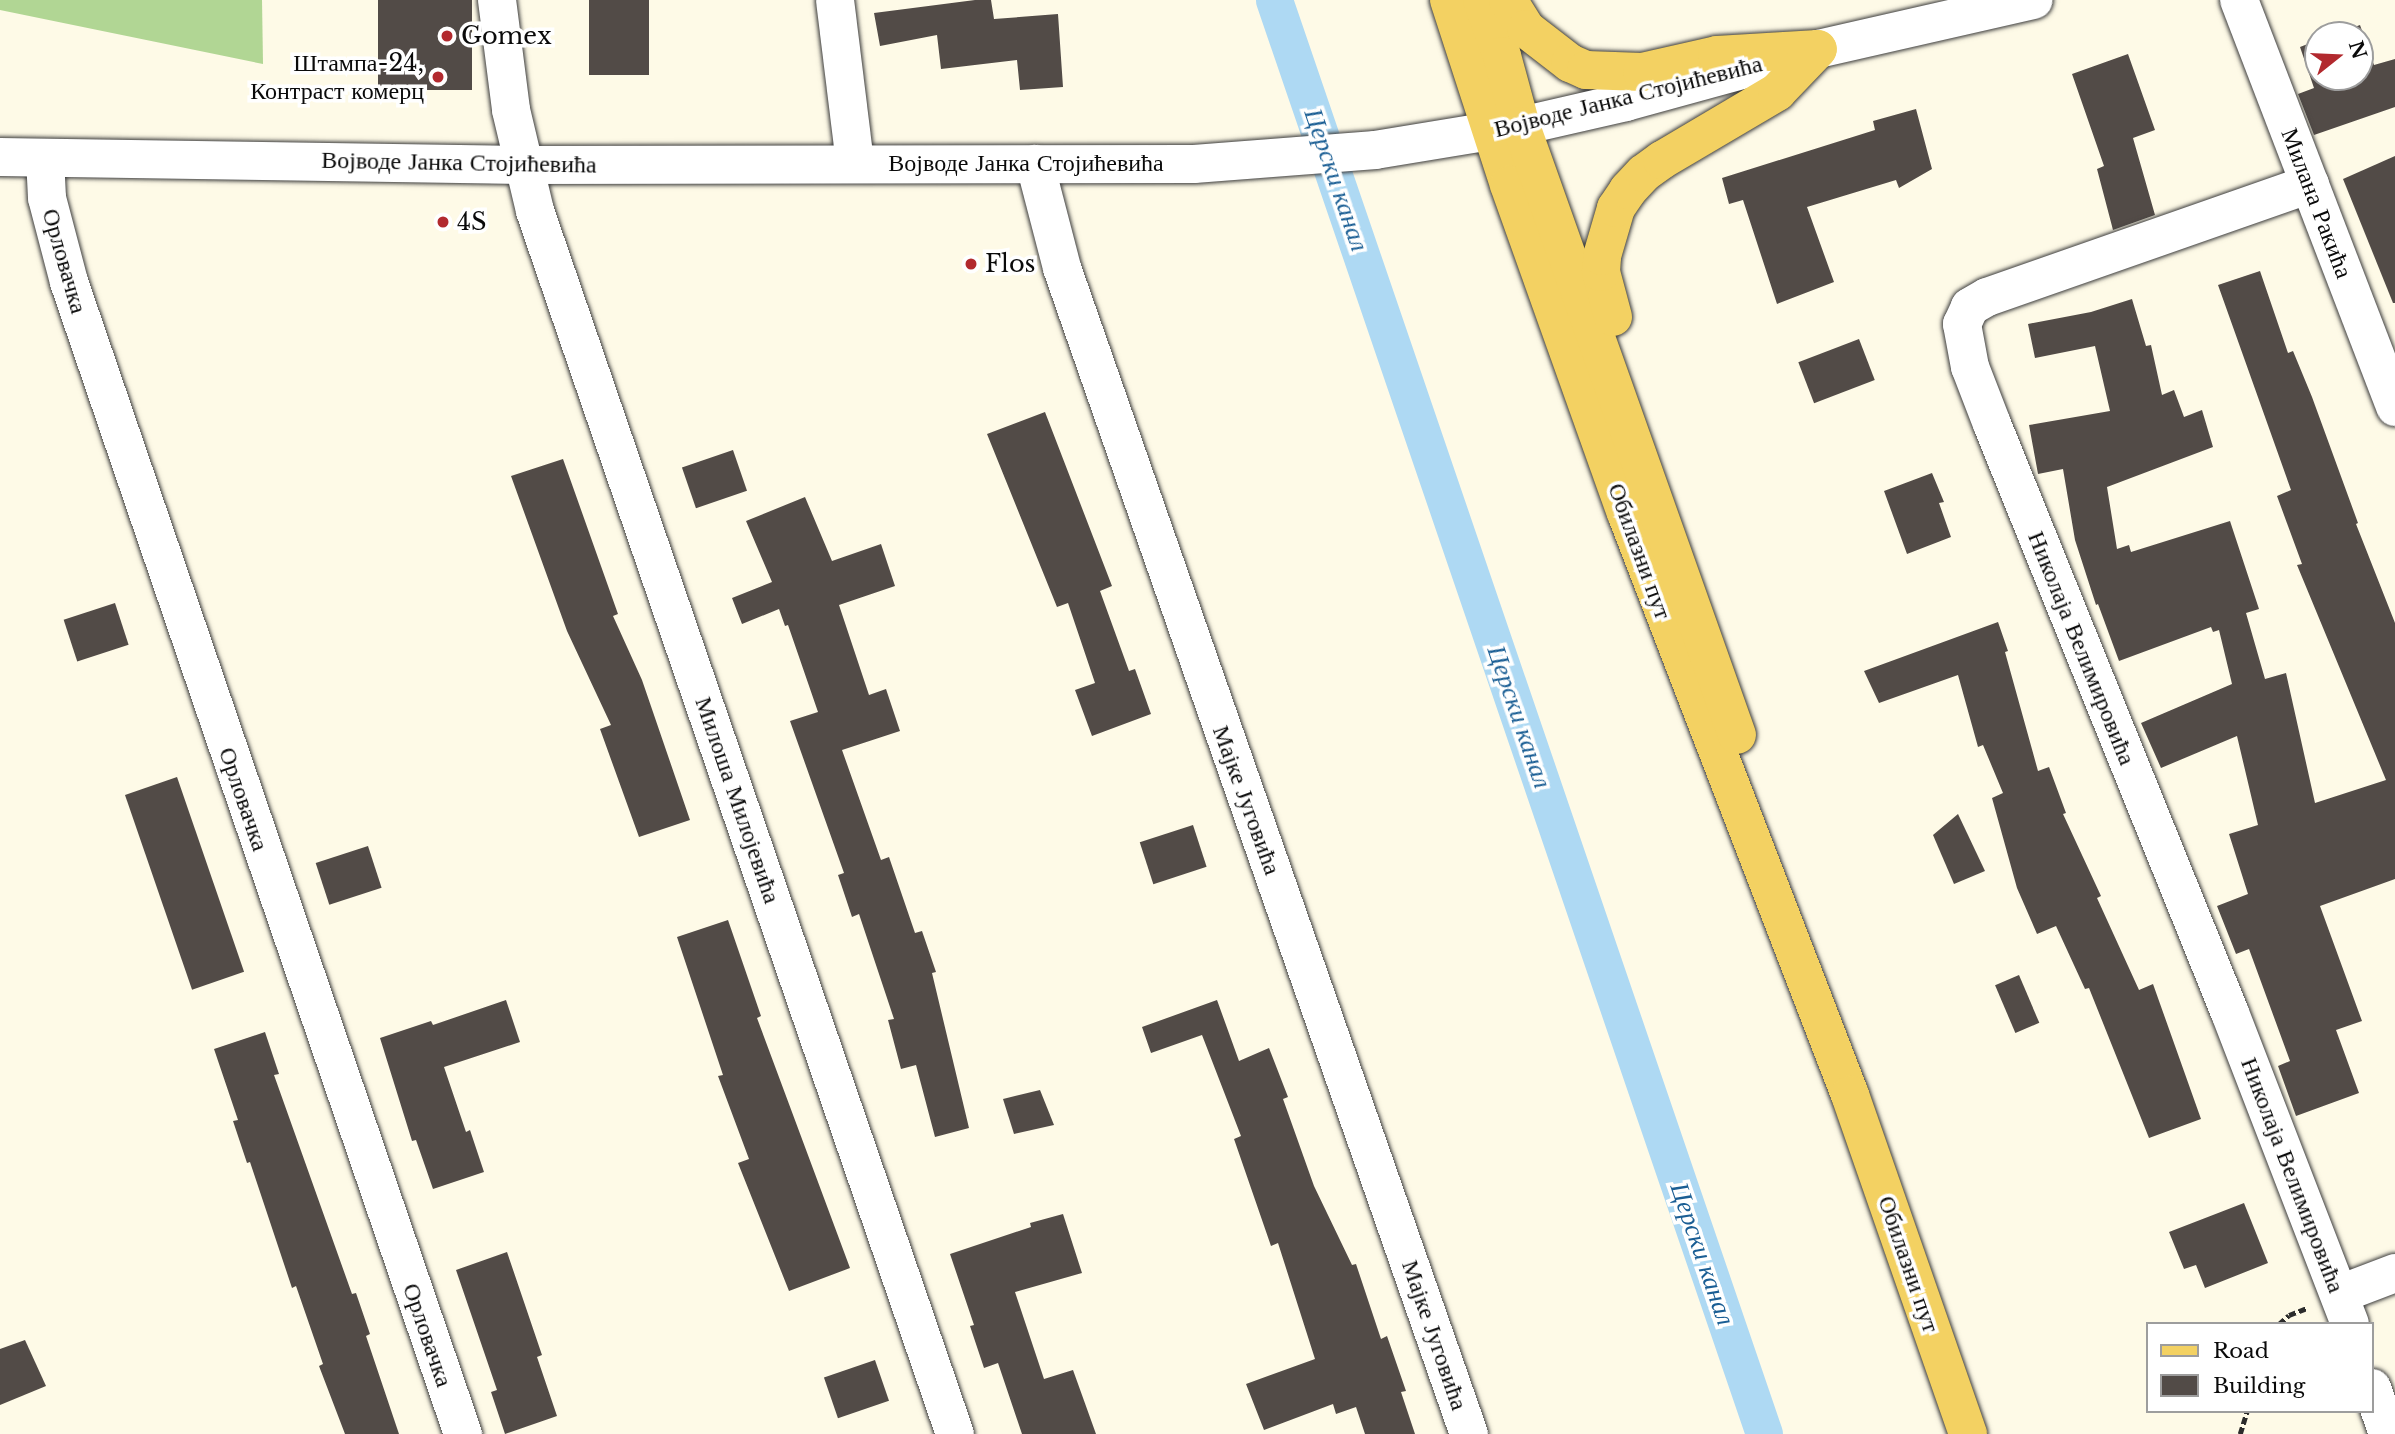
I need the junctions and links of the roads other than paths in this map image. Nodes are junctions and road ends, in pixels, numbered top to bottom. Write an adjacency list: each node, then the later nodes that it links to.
1 (497, 0): 14 (street, Милоша Милојевића)
2 (835, 0): 12 (street)
3 (1449, 0): 9 (main road, Обилазни пут)
4 (1482, 0): 9 (main road, Обилазни пут)
5 (1508, 0): 8 (main road)
6 (2033, 0): 8 (street, Војводе Јанка Стојићевића)
7 (2239, 0): 15 (street, Милана Ракића)
8 (1818, 49): 9 (street, Војводе Јанка Стојићевића); 17 (main road)
9 (1507, 128): 13 (street, Војводе Јанка Стојићевића); 17 (main road, Обилазни пут); 18 (main road, Обилазни пут)
10 (0, 157): 11 (street, Војводе Јанка Стојићевића)
11 (45, 158): 14 (street, Војводе Јанка Стојићевића); 22 (street, Орловачка)
12 (855, 162): 13 (street, Војводе Јанка Стојићевића); 14 (street, Војводе Јанка Стојићевића)
13 (1035, 164): 24 (street, Мајке Југовића)
14 (523, 165): 23 (street, Милоша Милојевића)
15 (2309, 184): 16 (street, Милана Ракића); 20 (street, Николаја Велимировића)
16 (2395, 407)
17 (1725, 700): 18 (main road, Обилазни пут)
18 (1850, 1095): 25 (main road, Обилазни пут)
19 (2395, 1273): 20 (street)
20 (2345, 1309)
21 (2374, 1394): 26 (street)
22 (463, 1434)
23 (955, 1434)
24 (1469, 1434)
25 (1968, 1434)
26 (2388, 1434)

